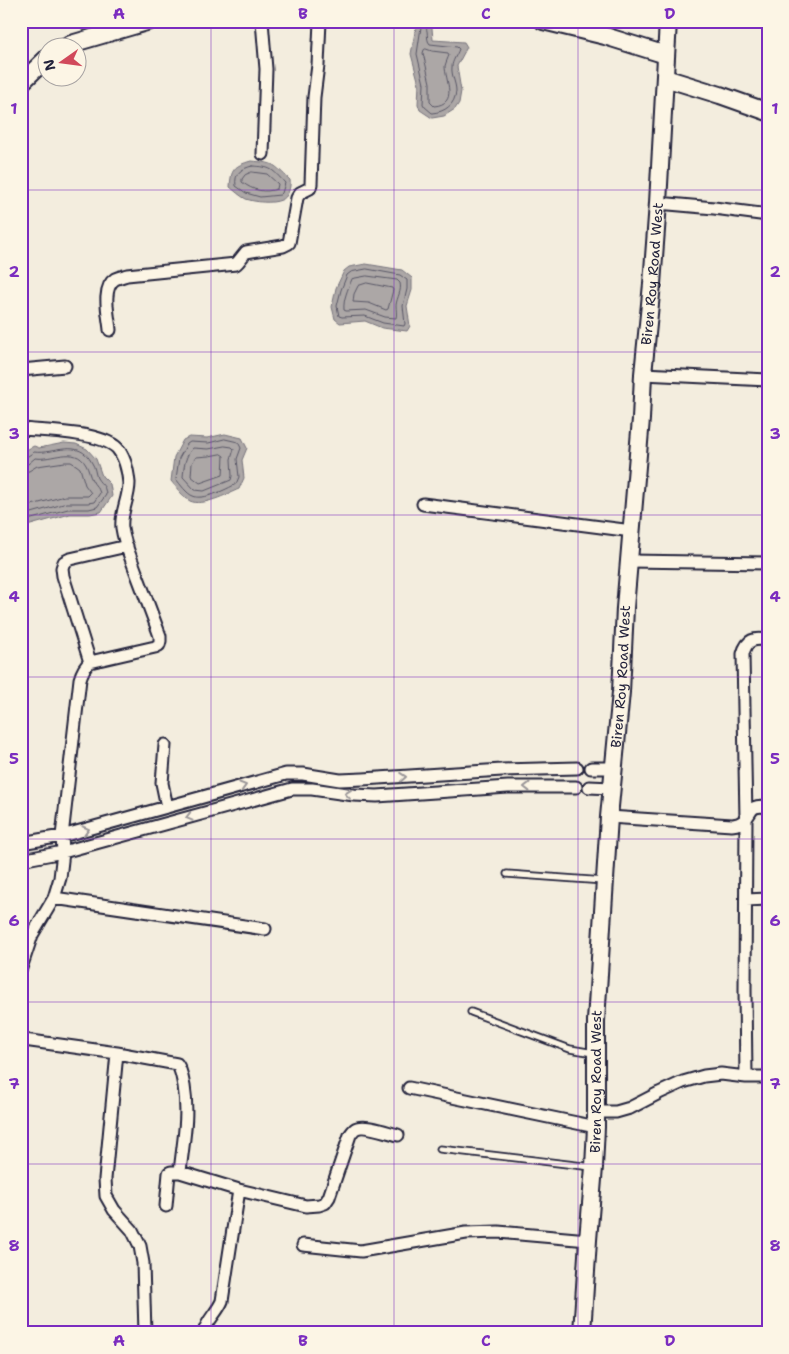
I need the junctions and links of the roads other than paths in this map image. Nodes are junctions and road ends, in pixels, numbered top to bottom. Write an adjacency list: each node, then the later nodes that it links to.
1 (150, 21): 6 (main road)
2 (262, 21): 12 (street)
3 (320, 21): 15 (street)
4 (543, 21): 7 (main road)
5 (668, 21): 7 (main road, Biren Roy Road West)
6 (88, 39)
7 (666, 55): 9 (main road, Biren Roy Road West)
8 (38, 66): 10 (main road)
9 (665, 78): 11 (main road); 13 (main road, Biren Roy Road West)
10 (22, 80)
11 (768, 112)
12 (263, 154)
13 (658, 203): 14 (street); 18 (main road, Biren Roy Road West)
14 (768, 215)
15 (110, 330)
16 (65, 366): 17 (street)
17 (21, 370)
18 (643, 374): 19 (street); 22 (main road, Biren Roy Road West)
19 (768, 380)
20 (21, 429): 23 (street)
21 (423, 504): 22 (street)
22 (632, 531): 24 (main road, Biren Roy Road West)
23 (126, 546): 27 (street); 27 (street)
24 (629, 561): 25 (street); 31 (main road, Biren Roy Road West)
25 (768, 564)
26 (768, 640): 38 (street)
27 (90, 662): 39 (street)
28 (165, 745): 35 (street)
29 (577, 768): 35 (street, one-way to 29)
30 (591, 768): 31 (street)
31 (614, 768): 34 (main road, Biren Roy Road West)
32 (576, 787): 41 (street, one-way to 41)
33 (589, 787): 34 (street)
34 (612, 788): 37 (main road, Biren Roy Road West)
35 (167, 807): 39 (street, one-way to 35)
36 (768, 807): 38 (street)
37 (609, 817): 38 (street); 44 (main road, Biren Roy Road West)
38 (746, 819): 47 (street)
39 (62, 836): 40 (street); 41 (street)
40 (21, 843)
41 (63, 852): 42 (street); 45 (street)
42 (21, 860)
43 (507, 874): 44 (lane)
44 (605, 881): 53 (main road, Biren Roy Road West)
45 (54, 898): 48 (street); 49 (street)
46 (768, 899): 47 (street)
47 (746, 900): 54 (street)
48 (265, 929)
49 (21, 968)
50 (471, 1012): 53 (lane)
51 (21, 1038): 52 (street)
52 (117, 1053): 61 (street); 66 (street)
53 (596, 1053): 57 (main road, Biren Roy Road West)
54 (746, 1077): 55 (street); 57 (street)
55 (768, 1077)
56 (409, 1088): 57 (street)
57 (596, 1120): 60 (main road, Biren Roy Road West)
58 (398, 1135): 62 (street)
59 (440, 1149): 60 (lane)
60 (594, 1167): 64 (main road, Biren Roy Road West)
61 (180, 1172): 62 (street); 63 (street)
62 (238, 1190): 67 (street)
63 (166, 1206)
64 (588, 1240): 65 (street); 68 (main road, Biren Roy Road West)
65 (303, 1245)
66 (145, 1333)
67 (204, 1333)
68 (582, 1333)

